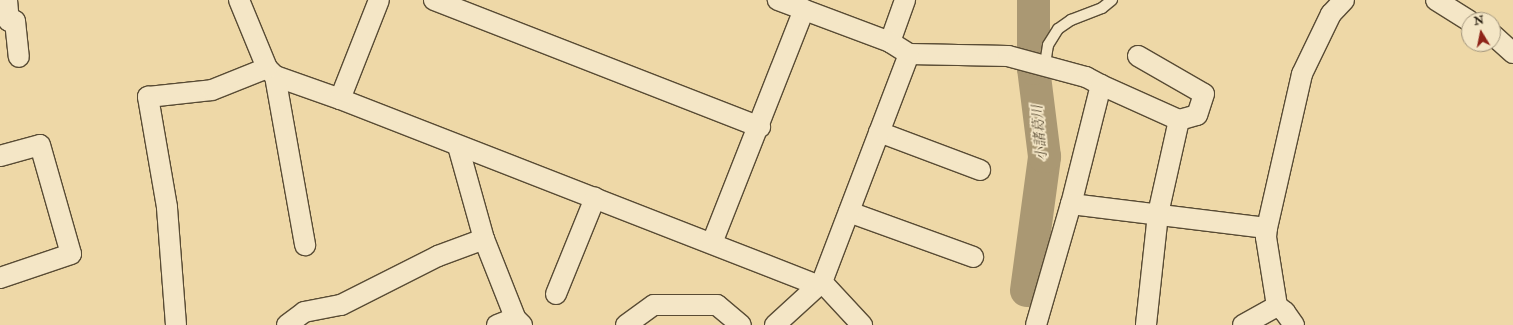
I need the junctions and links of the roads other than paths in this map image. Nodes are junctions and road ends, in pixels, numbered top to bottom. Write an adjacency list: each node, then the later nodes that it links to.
1 (6, 0): 17 (street)
2 (239, 0): 19 (street)
3 (379, 0): 21 (street)
4 (434, 0): 23 (street)
5 (778, 0): 10 (street)
6 (905, 0): 12 (street)
7 (1112, 0): 18 (lane)
8 (1344, 0): 32 (street)
9 (1436, 0): 11 (street)
10 (804, 10): 12 (street); 23 (street)
11 (1461, 16)
12 (890, 42): 15 (street)
13 (1501, 42): 14 (street)
14 (1513, 53)
15 (909, 54): 18 (street); 24 (street)
16 (1138, 56): 22 (street)
17 (19, 57)
18 (1039, 63): 20 (street)
19 (271, 72): 21 (street); 35 (street); 42 (street)
20 (1101, 85): 22 (street); 29 (street)
21 (340, 99): 25 (street)
22 (1179, 120): 31 (street)
23 (760, 127): 34 (street)
24 (879, 132): 27 (street); 30 (street)
25 (458, 146): 28 (street); 33 (street)
26 (0, 156): 37 (street)
27 (980, 170)
28 (596, 198): 34 (street); 39 (street)
29 (1071, 204): 31 (street); 48 (street)
30 (849, 212): 36 (street); 38 (street)
31 (1158, 214): 32 (street); 49 (street)
32 (1266, 228): 40 (street)
33 (484, 239): 41 (street); 43 (street)
34 (712, 243): 38 (street)
35 (305, 244)
36 (973, 257)
37 (0, 278)
38 (819, 284): 46 (street); 47 (street)
39 (556, 294)
40 (1277, 306): 50 (street); 51 (street)
41 (513, 323)
42 (176, 325)
43 (288, 325)
44 (626, 325): 45 (street)
45 (741, 325)
46 (775, 325)
47 (862, 325)
48 (1036, 325)
49 (1146, 325)
50 (1243, 325)
51 (1294, 325)

